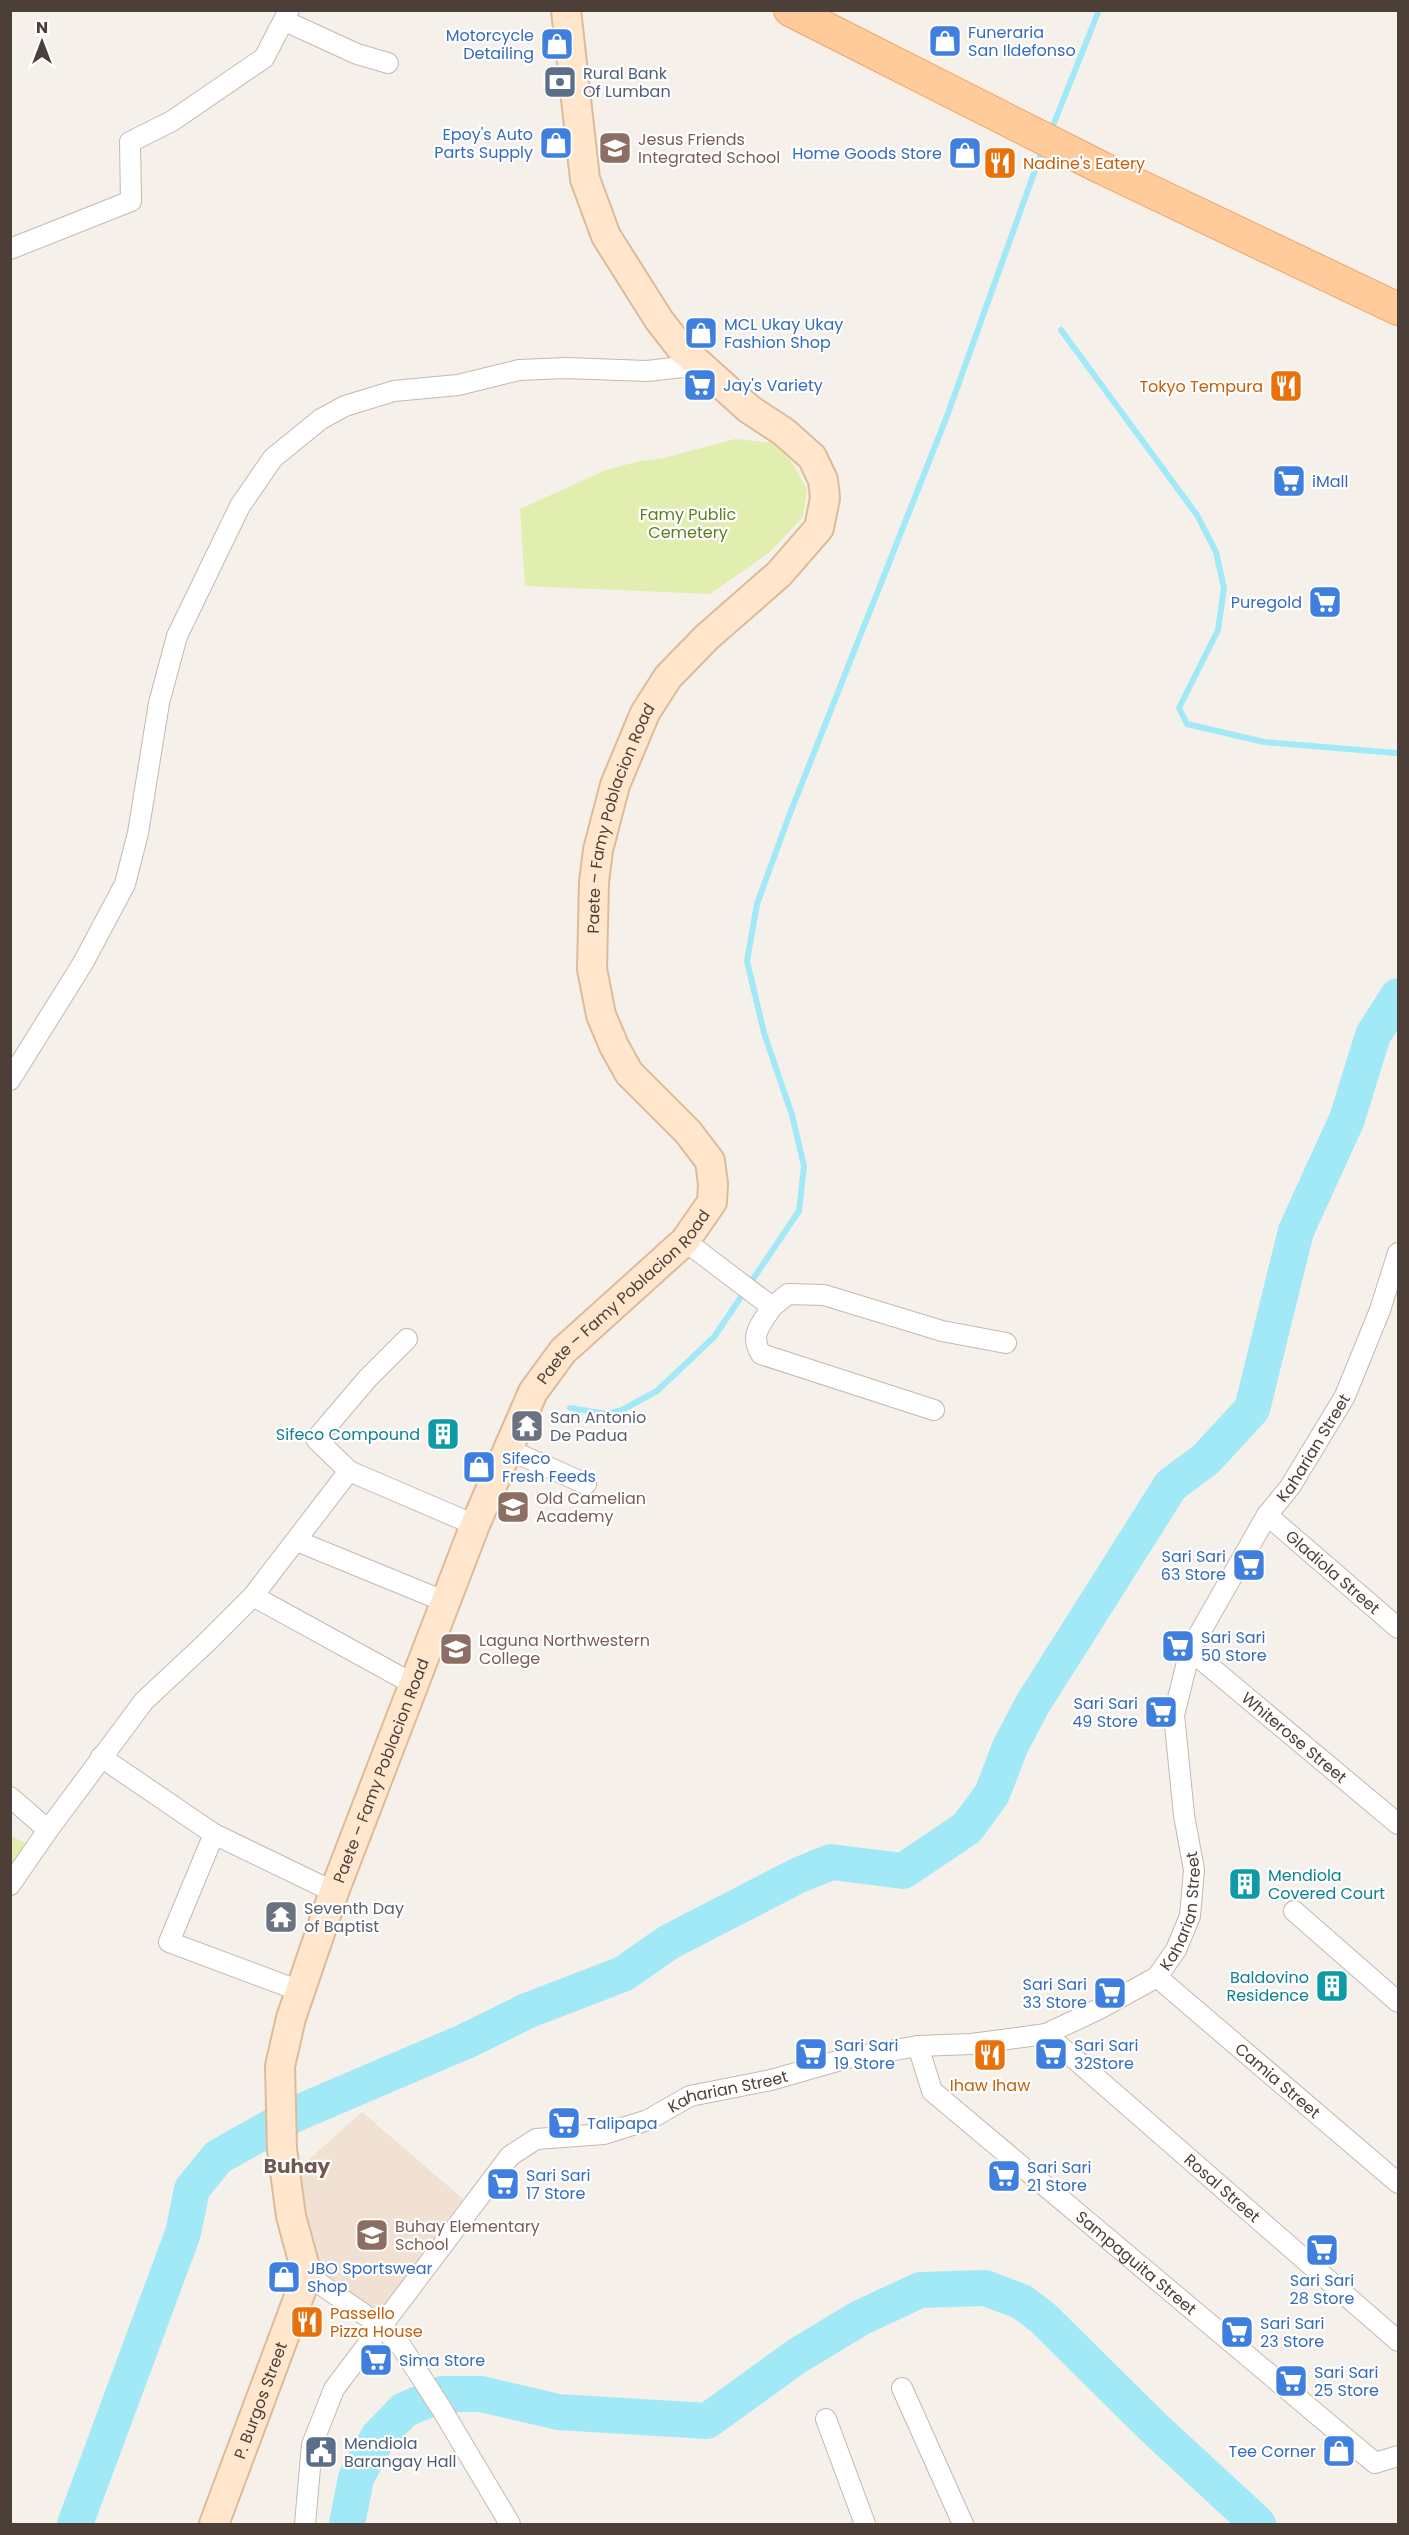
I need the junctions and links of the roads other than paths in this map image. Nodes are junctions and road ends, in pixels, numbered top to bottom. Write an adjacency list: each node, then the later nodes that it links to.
1 (566, 10): 7 (main road, Paete – Famy Poblacion Road)
2 (790, 10): 6 (main road)
3 (287, 16): 4 (street); 5 (street)
4 (388, 63)
5 (10, 249)
6 (1398, 309)
7 (700, 366): 8 (street); 9 (main road, Paete – Famy Poblacion Road)
8 (10, 1080)
9 (685, 1241): 11 (street); 15 (main road, Paete – Famy Poblacion Road)
10 (1398, 1253): 18 (street, Kaharian Street)
11 (772, 1307): 13 (street); 14 (street)
12 (407, 1339): 16 (street)
13 (1006, 1343)
14 (934, 1410)
15 (507, 1449): 17 (street); 19 (main road, Paete – Famy Poblacion Road)
16 (349, 1472): 19 (street); 20 (street)
17 (586, 1484)
18 (1267, 1515): 23 (street, Gladiola Street); 24 (street, Kaharian Street)
19 (475, 1525): 22 (main road, Paete – Famy Poblacion Road)
20 (297, 1541): 21 (street); 22 (street)
21 (254, 1596): 25 (street); 26 (street)
22 (446, 1602): 25 (main road, Paete – Famy Poblacion Road)
23 (1398, 1628)
24 (1190, 1650): 28 (street, Whiterose Street); 34 (street, Kaharian Street)
25 (415, 1685): 32 (main road, Paete – Famy Poblacion Road)
26 (101, 1757): 29 (street); 30 (street)
27 (10, 1797): 29 (street)
28 (1398, 1824)
29 (48, 1830): 31 (street)
30 (214, 1834): 32 (street); 35 (street)
31 (10, 1885)
32 (334, 1892): 35 (main road, Paete – Famy Poblacion Road)
33 (1294, 1911): 36 (street)
34 (1157, 1977): 37 (street, Kaharian Street); 39 (street, Camia Street)
35 (300, 1991): 40 (main road, Paete – Famy Poblacion Road)
36 (1398, 2002)
37 (1046, 2034): 38 (street, Kaharian Street); 42 (street, Rosal Street)
38 (918, 2046): 41 (street, Kaharian Street); 45 (street, Sampaguita Street)
39 (1398, 2183)
40 (307, 2275): 41 (street); 46 (main road, P. Burgos Street)
41 (381, 2326): 47 (street, Kaharian Street); 48 (street)
42 (1398, 2341)
43 (902, 2388): 50 (street)
44 (826, 2419): 49 (street)
45 (1398, 2456)
46 (214, 2524)
47 (306, 2524)
48 (510, 2524)
49 (865, 2524)
50 (963, 2524)

